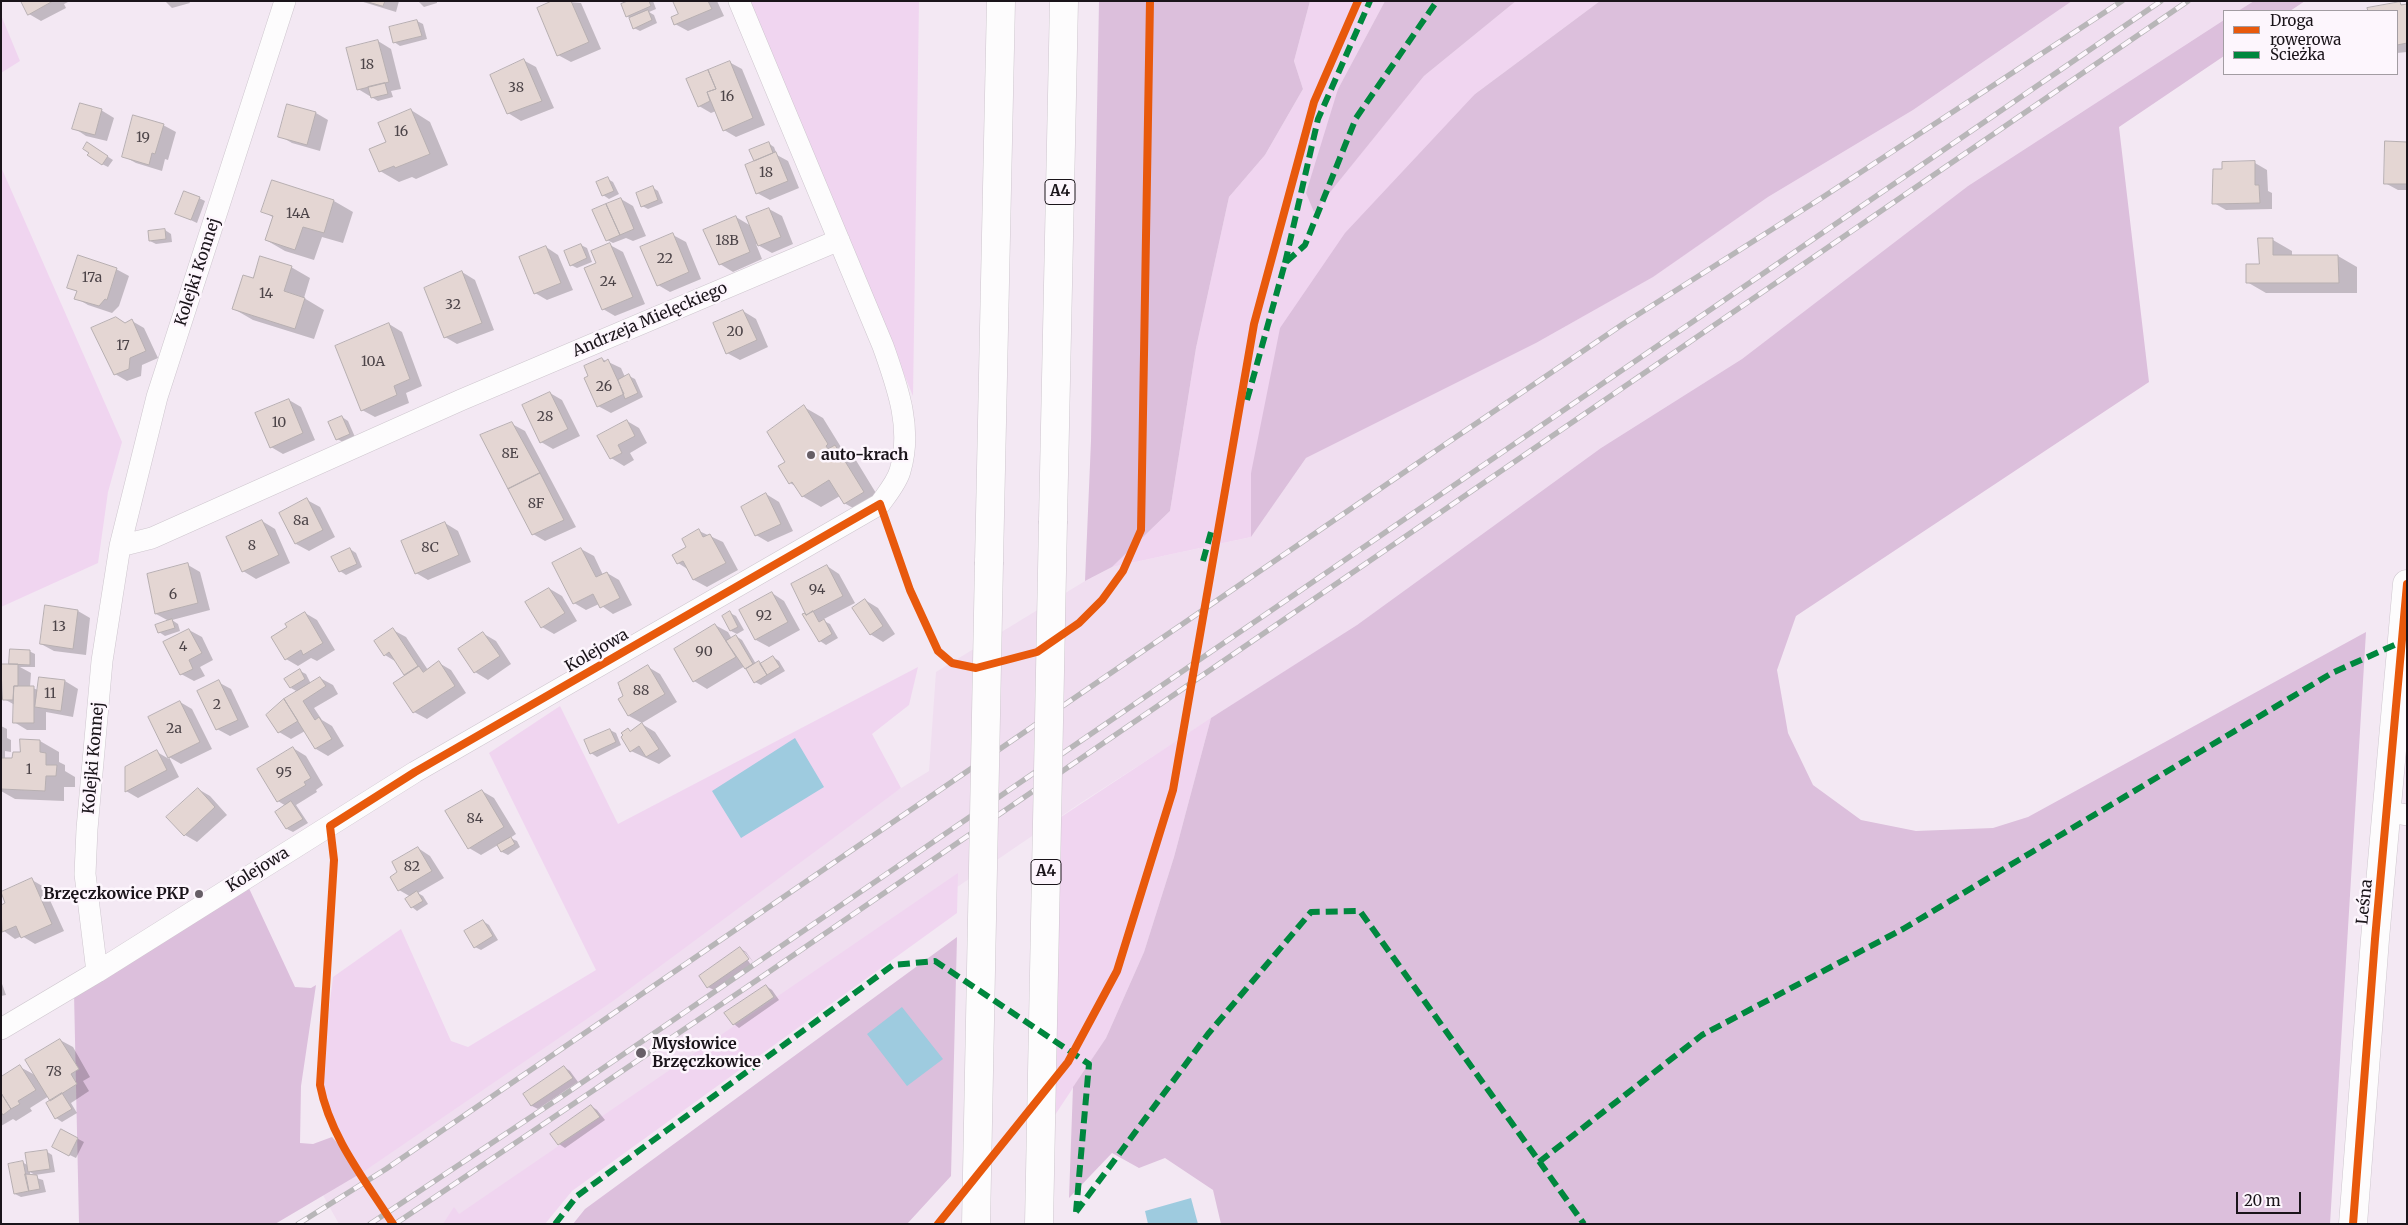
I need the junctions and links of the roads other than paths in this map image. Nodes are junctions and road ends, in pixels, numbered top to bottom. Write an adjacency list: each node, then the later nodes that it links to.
1 (285, 1): 6 (street, Kolejki Konnej)
2 (740, 1): 5 (street)
3 (1001, 1): 11 (main road, bridge)
4 (1064, 1): 12 (main road, A4, bridge)
5 (839, 240): 6 (street, Andrzeja Mielęckiego); 9 (street, Kolejowa)
6 (120, 546): 9 (street, Kolejki Konnej)
7 (2407, 584): 8 (main road, Leśna)
8 (2397, 813): 13 (main road, Leśna)
9 (97, 972): 10 (street, Kolejowa)
10 (1, 1028)
11 (976, 1224)
12 (1039, 1224)
13 (2353, 1224)

